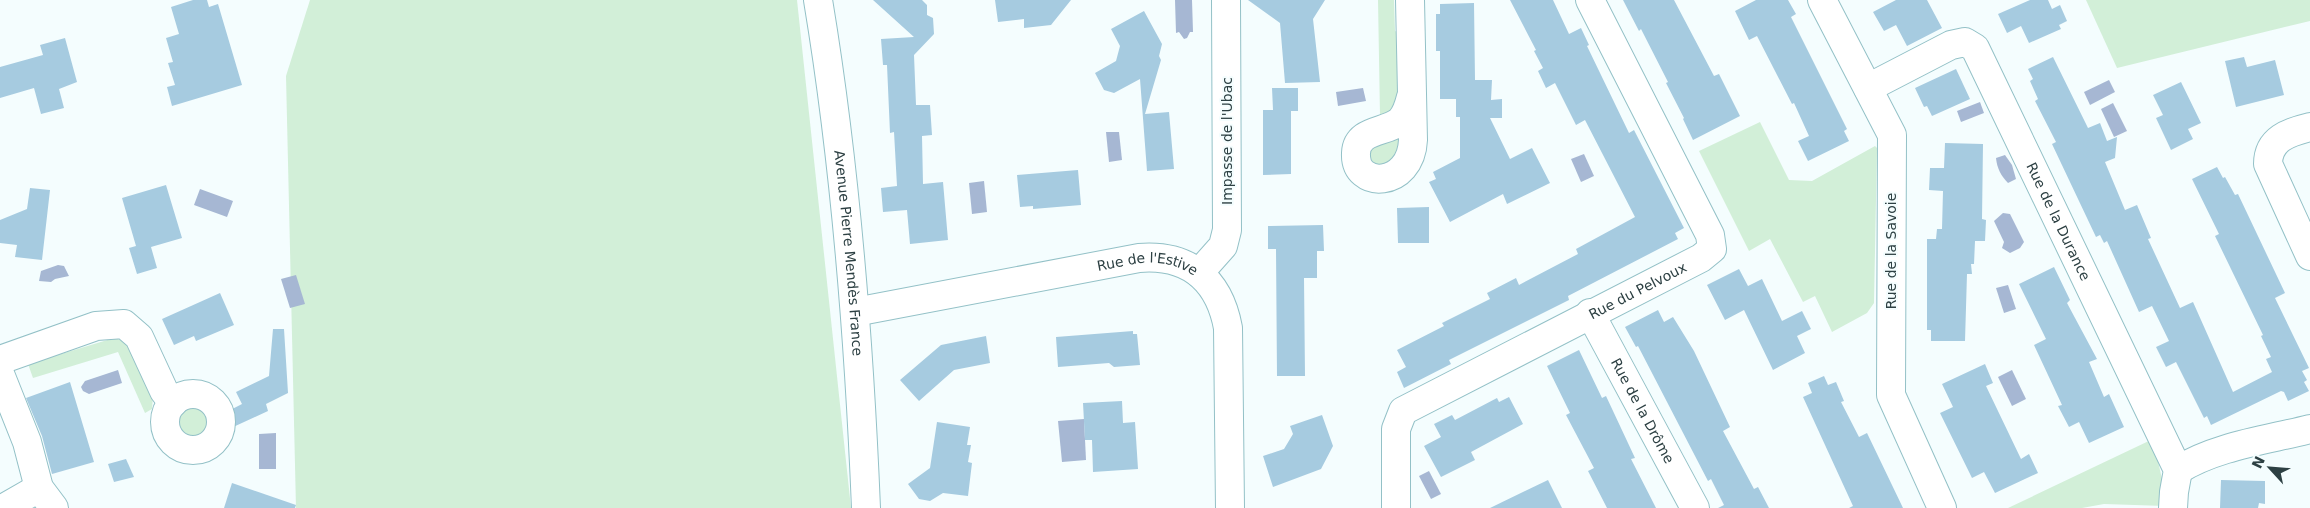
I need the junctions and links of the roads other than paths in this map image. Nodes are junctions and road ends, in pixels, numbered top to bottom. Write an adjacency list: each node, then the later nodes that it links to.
1 (818, 0): 11 (street, Avenue Pierre Mendès France)
2 (1226, 0): 10 (street, Impasse de l'Ubac)
3 (1410, 0): 7 (street)
4 (1590, 0): 12 (street, Rue du Pelvoux)
5 (1822, 0): 6 (street, Rue de la Savoie)
6 (1868, 88): 17 (street, Rue de la Durance); 24 (street, Rue de la Savoie)
7 (1411, 97)
8 (2310, 127): 9 (street)
9 (2310, 256)
10 (1199, 273): 11 (street, Rue de l'Estive); 21 (street, Rue de l'Estive)
11 (855, 312): 20 (street, Avenue Pierre Mendès France)
12 (1590, 313): 22 (street, Rue du Pelvoux); 23 (street, Rue de la Drôme)
13 (0, 360): 15 (street)
14 (0, 374): 18 (street)
15 (173, 402)
16 (2310, 429): 17 (street)
17 (2178, 470): 25 (street)
18 (47, 498): 19 (street)
19 (4, 508)
20 (866, 508)
21 (1230, 508)
22 (1396, 508)
23 (1695, 508)
24 (1942, 508)
25 (2173, 508)

